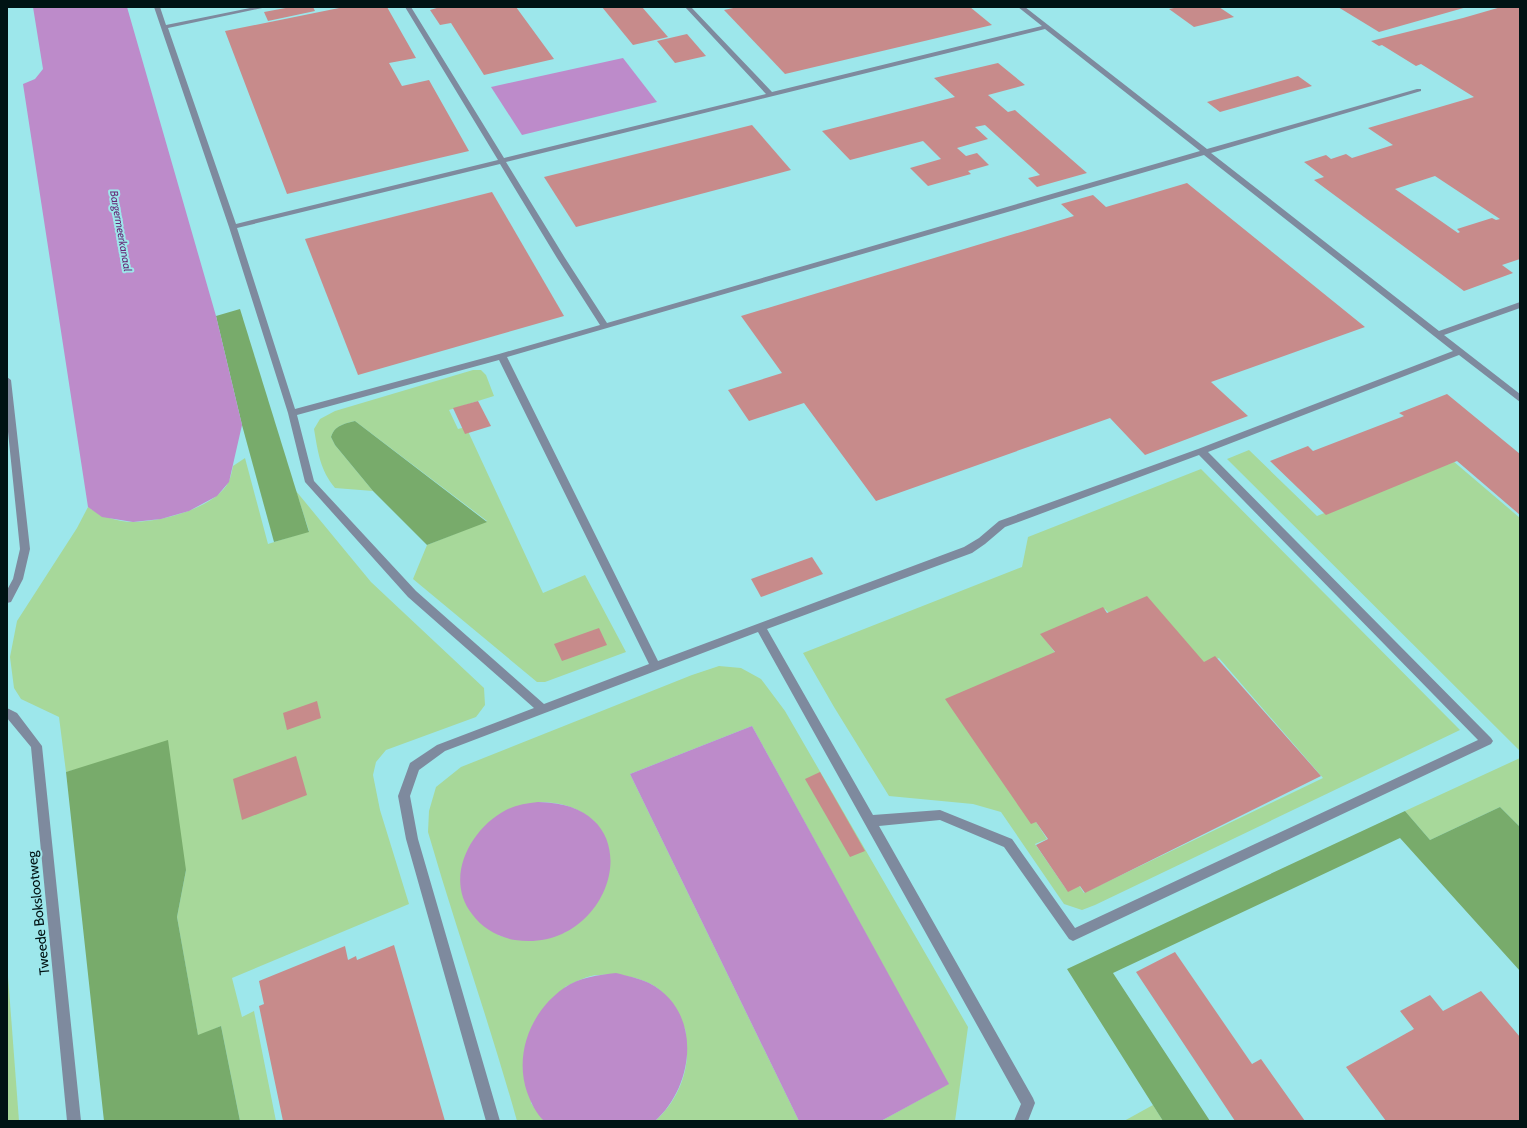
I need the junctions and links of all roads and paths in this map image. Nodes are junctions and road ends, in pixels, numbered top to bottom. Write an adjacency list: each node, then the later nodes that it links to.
1 (157, 7): 6 (street)
2 (264, 7): 6 (street)
3 (408, 7): 11 (street)
4 (688, 7): 9 (street)
5 (1021, 7): 7 (street)
6 (164, 27): 12 (street)
7 (1047, 27): 9 (street); 10 (street)
8 (1419, 90): 10 (street)
9 (771, 95): 11 (street)
10 (1206, 152): 14 (street); 15 (street)
11 (501, 161): 12 (street); 14 (street)
12 (234, 227): 20 (street)
13 (1520, 305): 15 (street)
14 (605, 326): 17 (street)
15 (1437, 335): 16 (street)
16 (1459, 352): 19 (street); 21 (street)
17 (502, 356): 20 (street); 24 (street)
18 (7, 380): 22 (street)
19 (1520, 399)
20 (292, 413): 25 (street)
21 (1201, 451): 23 (street); 27 (street)
22 (7, 599)
23 (761, 627): 24 (street); 27 (street)
24 (655, 666): 25 (street)
25 (543, 709): 29 (street)
26 (7, 713): 28 (street, Tweede Bokslootweg)
27 (870, 821): 30 (street)
28 (74, 1121)
29 (493, 1121)
30 (1021, 1121)

